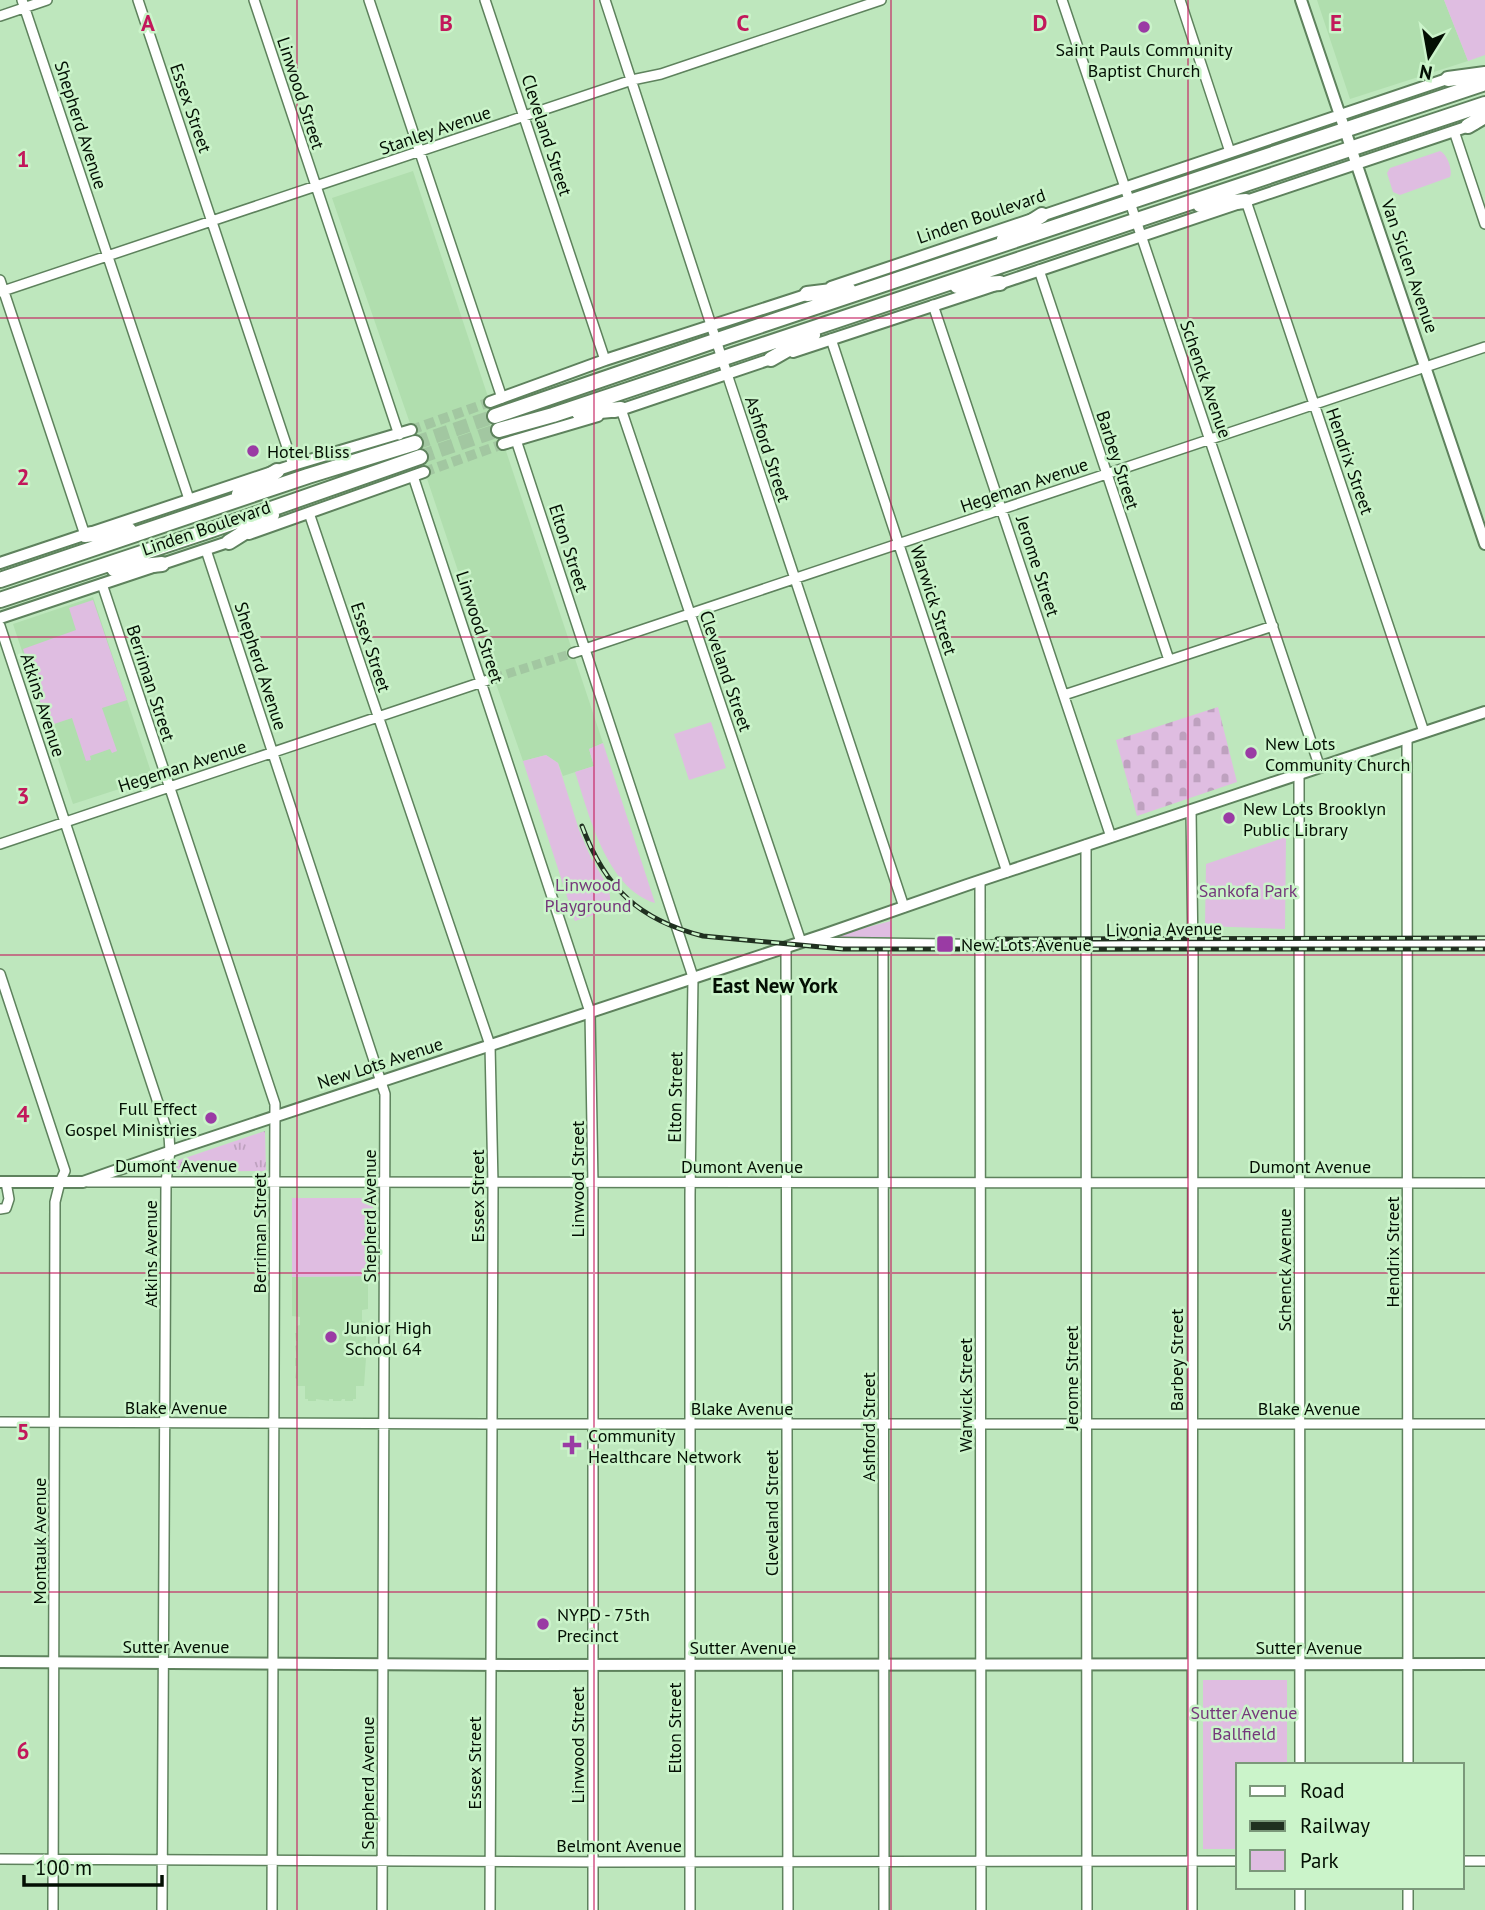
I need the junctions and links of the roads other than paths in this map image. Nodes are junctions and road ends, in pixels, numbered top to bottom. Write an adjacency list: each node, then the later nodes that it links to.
1 (47, 0): 11 (street)
2 (138, 0): 34 (street, Essex Street)
3 (254, 0): 27 (street, Linwood Street)
4 (369, 0): 24 (street)
5 (485, 0): 20 (street, Cleveland Street)
6 (605, 0): 16 (street, Ashford Street)
7 (881, 0): 16 (street, Stanley Avenue)
8 (1062, 0): 28 (street, Schenck Avenue)
9 (1180, 0): 25 (street)
10 (1301, 0): 19 (street, Van Siclen Avenue)
11 (24, 4): 12 (street); 38 (street, Shepherd Avenue)
12 (0, 16)
13 (1485, 67): 15 (street, Linden Boulevard)
14 (1485, 74): 15 (highway)
15 (1448, 79): 19 (street, Linden Boulevard)
16 (632, 80): 20 (street, Stanley Avenue); 48 (street, Ashford Street)
17 (1485, 83): 23 (highway, Linden Boulevard)
18 (1485, 104): 26 (highway)
19 (1340, 115): 23 (street, Van Siclen Avenue); 25 (street, Linden Boulevard)
20 (524, 116): 24 (street, Stanley Avenue); 54 (street, Cleveland Street)
21 (1485, 118): 22 (highway)
22 (1461, 129): 26 (street); 35 (street)
23 (1345, 131): 26 (street, Van Siclen Avenue); 30 (highway, Linden Boulevard)
24 (420, 151): 27 (street, Stanley Avenue); 57 (street)
25 (1230, 152): 28 (street, Linden Boulevard)
26 (1354, 156): 29 (street); 31 (highway); 55 (street, Van Siclen Avenue)
27 (316, 186): 34 (street, Stanley Avenue); 62 (street, Linwood Street)
28 (1125, 187): 30 (street, Schenck Avenue); 32 (street, Linden Boulevard)
29 (1246, 201): 31 (highway); 36 (street); 58 (street, Hendrix Street)
30 (1130, 202): 33 (street, Schenck Avenue); 37 (highway, Linden Boulevard)
31 (1171, 209): 33 (highway)
32 (1042, 215): 37 (highway); 45 (street, Linden Boulevard)
33 (1136, 220): 36 (street, Schenck Avenue); 43 (highway)
34 (212, 221): 38 (street, Stanley Avenue); 66 (street, Essex Street)
35 (1485, 224)
36 (1141, 236): 39 (street); 63 (street, Schenck Avenue)
37 (986, 250): 42 (highway, Linden Boulevard)
38 (108, 256): 44 (street, Stanley Avenue); 69 (street, Shepherd Avenue)
39 (1039, 270): 41 (street); 68 (street, Barbey Street)
40 (0, 280): 44 (street)
41 (1000, 283): 43 (highway); 46 (street)
42 (877, 286): 45 (highway); 50 (highway, Linden Boulevard)
43 (934, 288): 47 (highway)
44 (2, 291): 75 (street)
45 (807, 294): 48 (street, Linden Boulevard)
46 (933, 305): 49 (street); 72 (street, Jerome Street)
47 (839, 320): 52 (highway); 53 (highway)
48 (711, 325): 50 (street, Ashford Street); 54 (street, Linden Boulevard)
49 (831, 339): 53 (street); 77 (street, Warwick Street)
50 (716, 340): 52 (street, Ashford Street); 61 (highway, Linden Boulevard)
51 (1485, 347): 55 (street, Hegeman Avenue)
52 (722, 359): 56 (street, Ashford Street); 60 (highway)
53 (771, 359): 56 (street)
54 (605, 360): 57 (street, Linden Boulevard)
55 (1426, 367): 58 (street, Hegeman Avenue); 78 (street, Van Siclen Avenue)
56 (727, 373): 59 (street); 83 (street, Ashford Street)
57 (502, 398): 61 (street, Linden Boulevard)
58 (1314, 404): 63 (street, Hegeman Avenue); 99 (street, Hendrix Street)
59 (621, 409): 60 (highway); 64 (street); 87 (street, Cleveland Street)
60 (553, 415): 61 (highway)
61 (497, 423): 64 (street)
62 (399, 435): 65 (street, Linden Boulevard); 66 (street, Linden Boulevard)
63 (1210, 439): 68 (street, Hegeman Avenue); 90 (street, Schenck Avenue)
64 (516, 440): 91 (street, Elton Street)
65 (417, 456): 70 (highway, Linden Boulevard); 71 (highway, Linden Boulevard); 73 (street, Linden Boulevard); 95 (street, Linwood Street)
66 (293, 465): 67 (street, Linden Boulevard)
67 (277, 471): 69 (street, Linden Boulevard); 71 (highway)
68 (1106, 474): 72 (street, Hegeman Avenue); 93 (street, Barbey Street)
69 (189, 499): 75 (street, Linden Boulevard)
70 (297, 501): 76 (highway); 82 (highway, Linden Boulevard)
71 (218, 507): 74 (highway, Linden Boulevard)
72 (1002, 509): 77 (street, Hegeman Avenue); 96 (street, Jerome Street)
73 (309, 513): 76 (street, Linden Boulevard); 98 (street, Essex Street)
74 (158, 527): 75 (highway); 84 (highway, Linden Boulevard)
75 (85, 535): 80 (street, Linden Boulevard)
76 (229, 542): 79 (street, Linden Boulevard)
77 (898, 543): 83 (street, Hegeman Avenue); 110 (street, Warwick Street)
78 (1485, 544)
79 (206, 550): 81 (street, Linden Boulevard); 101 (street, Shepherd Avenue)
80 (0, 563)
81 (162, 564): 82 (highway); 85 (street, Linden Boulevard)
82 (88, 571): 86 (highway, Linden Boulevard)
83 (794, 578): 87 (street, Hegeman Avenue); 112 (street, Ashford Street)
84 (0, 580)
85 (102, 584): 88 (street, Linden Boulevard); 104 (street, Berriman Street)
86 (0, 600)
87 (690, 613): 91 (street, Hegeman Avenue); 113 (street, Cleveland Street)
88 (0, 618)
89 (0, 626): 106 (street, Atkins Avenue)
90 (1273, 626): 93 (street); 102 (street, Schenck Avenue)
91 (586, 648): 92 (street, Hegeman Avenue); 123 (street, Elton Street)
92 (573, 653)
93 (1169, 660): 96 (street)
94 (494, 678): 95 (street, Hegeman Avenue)
95 (482, 682): 98 (street, Hegeman Avenue); 124 (street, Linwood Street)
96 (1064, 695): 107 (street, Jerome Street)
97 (1485, 712): 99 (street, New Lots Avenue)
98 (378, 717): 101 (street, Hegeman Avenue); 125 (street, Essex Street)
99 (1424, 732): 100 (street, New Lots Avenue)
100 (1407, 739): 102 (street, New Lots Avenue); 115 (street, Hendrix Street)
101 (274, 752): 104 (street, Hegeman Avenue); 126 (street, Shepherd Avenue)
102 (1320, 768): 103 (street, New Lots Avenue)
103 (1299, 775): 105 (street, New Lots Avenue); 114 (street, Schenck Avenue)
104 (169, 787): 106 (street, Hegeman Avenue); 127 (street, Berriman Street)
105 (1191, 810): 107 (street, New Lots Avenue); 117 (street, Barbey Street)
106 (65, 822): 108 (street, Hegeman Avenue); 128 (street, Atkins Avenue)
107 (1111, 836): 109 (street, New Lots Avenue)
108 (0, 844)
109 (1086, 845): 110 (street, New Lots Avenue); 120 (street, Jerome Street)
110 (1007, 872): 111 (street, New Lots Avenue)
111 (981, 881): 112 (street, New Lots Avenue); 119 (street, Warwick Street)
112 (904, 906): 113 (street, New Lots Avenue)
113 (801, 942): 116 (street, Livonia Avenue); 121 (street, New Lots Avenue)
114 (1299, 943): 115 (street, Livonia Avenue); 117 (street, Livonia Avenue); 139 (street, Schenck Avenue)
115 (1407, 943): 118 (street, Livonia Avenue); 140 (street, Hendrix Street)
116 (883, 944): 119 (street, Livonia Avenue); 136 (street, Ashford Street)
117 (1193, 944): 120 (street, Livonia Avenue); 138 (street, Barbey Street)
118 (1485, 944)
119 (981, 945): 120 (street, Livonia Avenue); 145 (street, Warwick Street)
120 (1087, 946): 137 (street, Jerome Street)
121 (786, 947): 123 (street, New Lots Avenue); 135 (street, Cleveland Street)
122 (0, 974): 130 (street, Montauk Avenue)
123 (693, 977): 124 (street, New Lots Avenue); 144 (street, Elton Street)
124 (590, 1012): 125 (street, New Lots Avenue); 143 (street, Linwood Street)
125 (490, 1045): 126 (street, New Lots Avenue); 142 (street, Essex Street)
126 (382, 1081): 127 (street, New Lots Avenue); 134 (street, Shepherd Avenue)
127 (275, 1116): 128 (street, New Lots Avenue); 133 (street, Berriman Street)
128 (170, 1151): 131 (street, New Lots Avenue); 132 (street, Atkins Avenue)
129 (3, 1182): 130 (street, Dumont Avenue); 146 (street)
130 (60, 1182): 131 (street, Dumont Avenue); 148 (street, Montauk Avenue)
131 (83, 1182): 132 (street, Dumont Avenue)
132 (166, 1182): 133 (street, Dumont Avenue); 149 (street, Atkins Avenue)
133 (275, 1182): 134 (street, Dumont Avenue); 150 (street, Berriman Street)
134 (385, 1183): 142 (street, Dumont Avenue); 151 (street, Shepherd Avenue)
135 (787, 1183): 136 (street, Dumont Avenue); 144 (street, Dumont Avenue); 155 (street, Cleveland Street)
136 (884, 1183): 145 (street, Dumont Avenue); 156 (street, Ashford Street)
137 (1087, 1183): 138 (street, Dumont Avenue); 145 (street, Dumont Avenue); 158 (street, Jerome Street)
138 (1192, 1183): 139 (street, Dumont Avenue); 159 (street, Barbey Street)
139 (1300, 1183): 140 (street, Dumont Avenue); 160 (street, Schenck Avenue)
140 (1408, 1183): 141 (street, Dumont Avenue); 161 (street, Hendrix Street)
141 (1485, 1183)
142 (493, 1184): 143 (street, Dumont Avenue); 152 (street, Essex Street)
143 (593, 1184): 144 (street, Dumont Avenue); 153 (street, Linwood Street)
144 (690, 1184): 154 (street, Elton Street)
145 (981, 1184): 157 (street, Warwick Street)
146 (0, 1209)
147 (0, 1422): 148 (street, Blake Avenue)
148 (55, 1422): 149 (street, Blake Avenue); 164 (street, Montauk Avenue)
149 (165, 1423): 150 (street, Blake Avenue); 165 (street, Atkins Avenue)
150 (274, 1423): 151 (street, Blake Avenue); 166 (street, Berriman Street)
151 (384, 1424): 152 (street, Blake Avenue); 167 (street, Shepherd Avenue)
152 (492, 1424): 153 (street, Blake Avenue); 175 (street, Essex Street)
153 (593, 1424): 154 (street, Blake Avenue); 176 (street, Linwood Street)
154 (690, 1424): 155 (street, Blake Avenue); 168 (street, Elton Street)
155 (787, 1424): 156 (street, Blake Avenue); 177 (street, Cleveland Street)
156 (884, 1424): 157 (street, Blake Avenue); 169 (street, Ashford Street)
157 (981, 1424): 158 (street, Blake Avenue); 178 (street, Warwick Street)
158 (1087, 1424): 159 (street, Blake Avenue); 170 (street, Jerome Street)
159 (1192, 1424): 160 (street, Blake Avenue); 171 (street, Barbey Street)
160 (1300, 1424): 161 (street, Blake Avenue); 172 (street, Schenck Avenue)
161 (1408, 1424): 162 (street, Blake Avenue); 173 (street, Hendrix Street)
162 (1485, 1424)
163 (0, 1662): 164 (street, Sutter Avenue)
164 (54, 1662): 165 (street, Sutter Avenue); 182 (street, Montauk Avenue)
165 (163, 1663): 166 (street, Sutter Avenue); 183 (street, Atkins Avenue)
166 (273, 1664): 167 (street, Sutter Avenue); 184 (street, Berriman Street)
167 (383, 1664): 175 (street, Sutter Avenue); 185 (street, Shepherd Avenue)
168 (690, 1664): 176 (street, Sutter Avenue); 177 (street, Sutter Avenue); 188 (street, Elton Street)
169 (884, 1664): 177 (street, Sutter Avenue); 178 (street, Sutter Avenue); 190 (street, Ashford Street)
170 (1087, 1664): 171 (street, Sutter Avenue); 178 (street, Sutter Avenue); 196 (street, Jerome Street)
171 (1192, 1664): 172 (street, Sutter Avenue); 192 (street, Barbey Street)
172 (1300, 1664): 173 (street, Sutter Avenue); 179 (street, Schenck Avenue)
173 (1408, 1664): 174 (street, Sutter Avenue); 180 (street, Hendrix Street)
174 (1485, 1664)
175 (491, 1665): 176 (street, Sutter Avenue); 186 (street, Essex Street)
176 (593, 1665): 187 (street, Linwood Street)
177 (787, 1665): 189 (street, Cleveland Street)
178 (981, 1665): 191 (street, Warwick Street)
179 (1300, 1763)
180 (1408, 1763)
181 (0, 1859): 182 (street, Belmont Avenue)
182 (53, 1859): 183 (street, Belmont Avenue); 199 (street, Montauk Avenue)
183 (163, 1859): 184 (street, Belmont Avenue); 200 (street, Atkins Avenue)
184 (272, 1860): 185 (street, Belmont Avenue); 201 (street, Berriman Street)
185 (382, 1860): 186 (street, Belmont Avenue); 202 (street, Shepherd Avenue)
186 (490, 1860): 187 (street, Belmont Avenue); 203 (street, Essex Street)
187 (593, 1861): 188 (street, Belmont Avenue); 204 (street, Linwood Street)
188 (690, 1861): 189 (street, Belmont Avenue); 205 (street, Elton Street)
189 (788, 1861): 190 (street, Belmont Avenue); 206 (street, Cleveland Street)
190 (884, 1861): 191 (street, Belmont Avenue); 207 (street, Ashford Street)
191 (981, 1861): 196 (street, Belmont Avenue); 208 (street, Warwick Street)
192 (1192, 1861): 193 (street, Belmont Avenue); 196 (street, Belmont Avenue); 210 (street, Barbey Street)
193 (1236, 1861)
194 (1464, 1861): 195 (street)
195 (1485, 1861)
196 (1087, 1862): 209 (street, Jerome Street)
197 (1300, 1889): 211 (street)
198 (1408, 1889): 212 (street)
199 (53, 1910)
200 (162, 1910)
201 (272, 1910)
202 (382, 1910)
203 (489, 1910)
204 (593, 1910)
205 (690, 1910)
206 (788, 1910)
207 (884, 1910)
208 (981, 1910)
209 (1087, 1910)
210 (1192, 1910)
211 (1300, 1910)
212 (1408, 1910)

